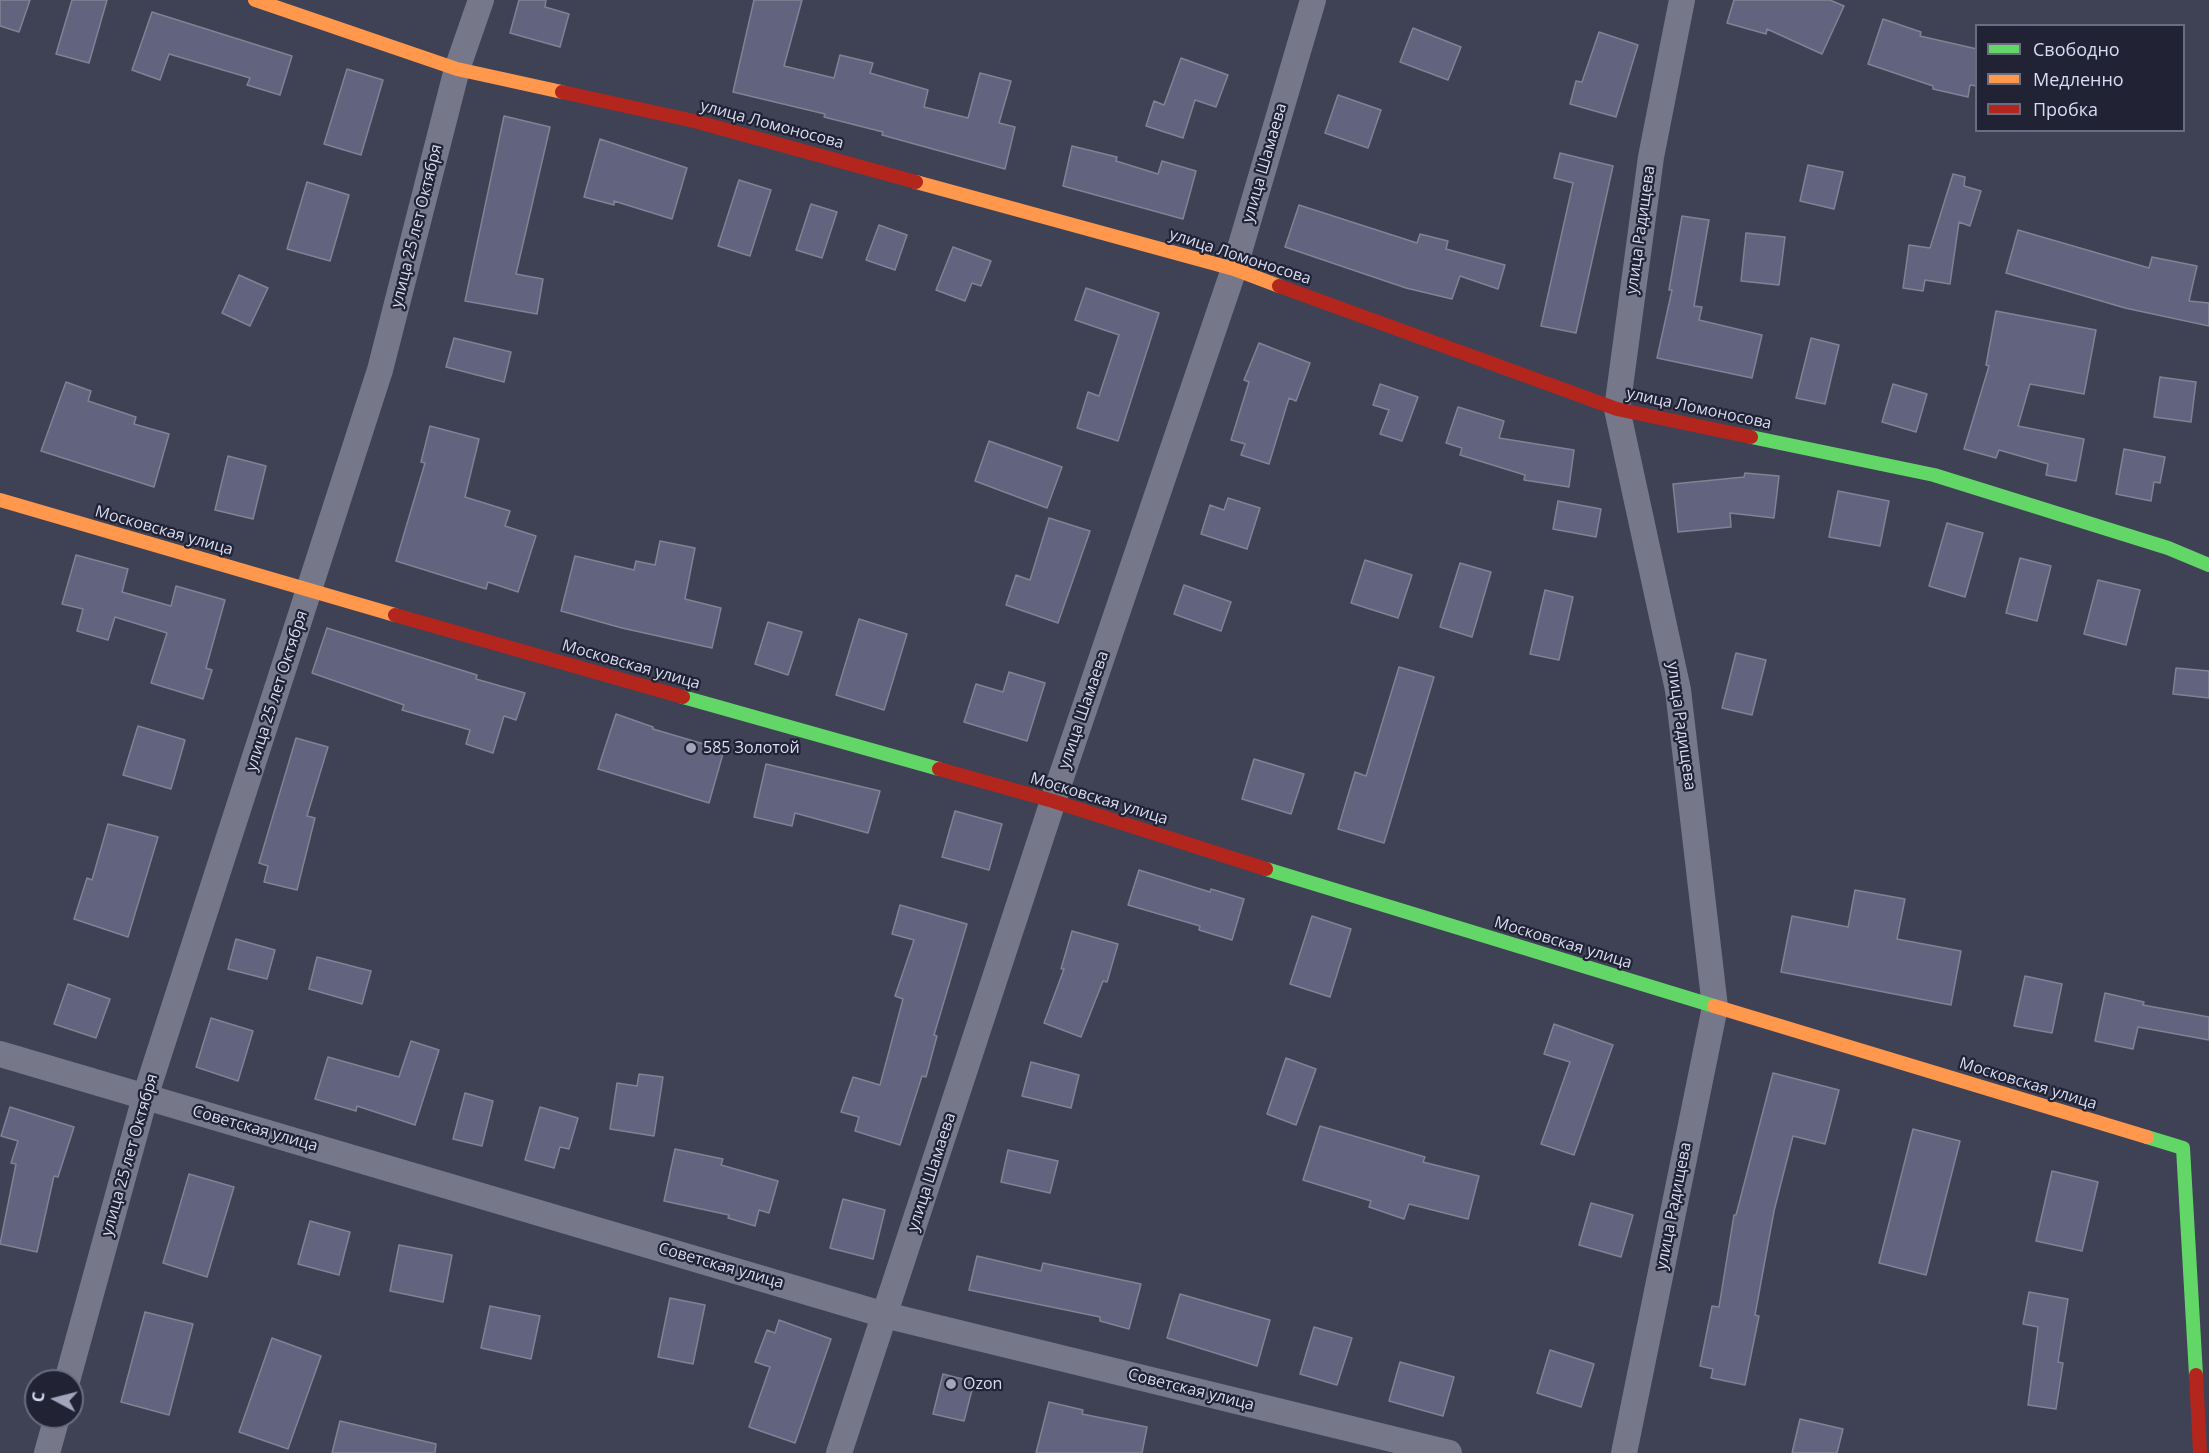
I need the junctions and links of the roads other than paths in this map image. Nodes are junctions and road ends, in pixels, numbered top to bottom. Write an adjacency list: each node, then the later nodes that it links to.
1 (255, 0): 5 (street, улица Ломоносова)
2 (481, 0): 5 (street, улица 25 лет Октября)
3 (1313, 0): 6 (street, улица Шамаева)
4 (1682, 0): 7 (street, улица Радищева)
5 (457, 69): 6 (street, улица Ломоносова); 10 (street, улица 25 лет Октября)
6 (1234, 268): 7 (street, улица Ломоносова); 11 (street, улица Шамаева)
7 (1617, 409): 9 (street, улица Ломоносова); 12 (street, улица Радищева)
8 (0, 500): 10 (street, Московская улица)
9 (2209, 565)
10 (309, 591): 11 (street, Московская улица); 14 (street, улица 25 лет Октября)
11 (1053, 801): 12 (street, Московская улица); 15 (street, улица Шамаева)
12 (1715, 1006): 21 (street, улица Радищева); 22 (street, Московская улица)
13 (0, 1054): 14 (street, Советская улица)
14 (145, 1097): 15 (street, Советская улица); 16 (street, улица 25 лет Октября)
15 (885, 1315): 19 (street, улица Шамаева); 20 (street, Советская улица)
16 (70, 1369)
17 (54, 1429): 18 (street)
18 (47, 1453)
19 (839, 1453)
20 (1449, 1453)
21 (1624, 1453)
22 (2200, 1453)

